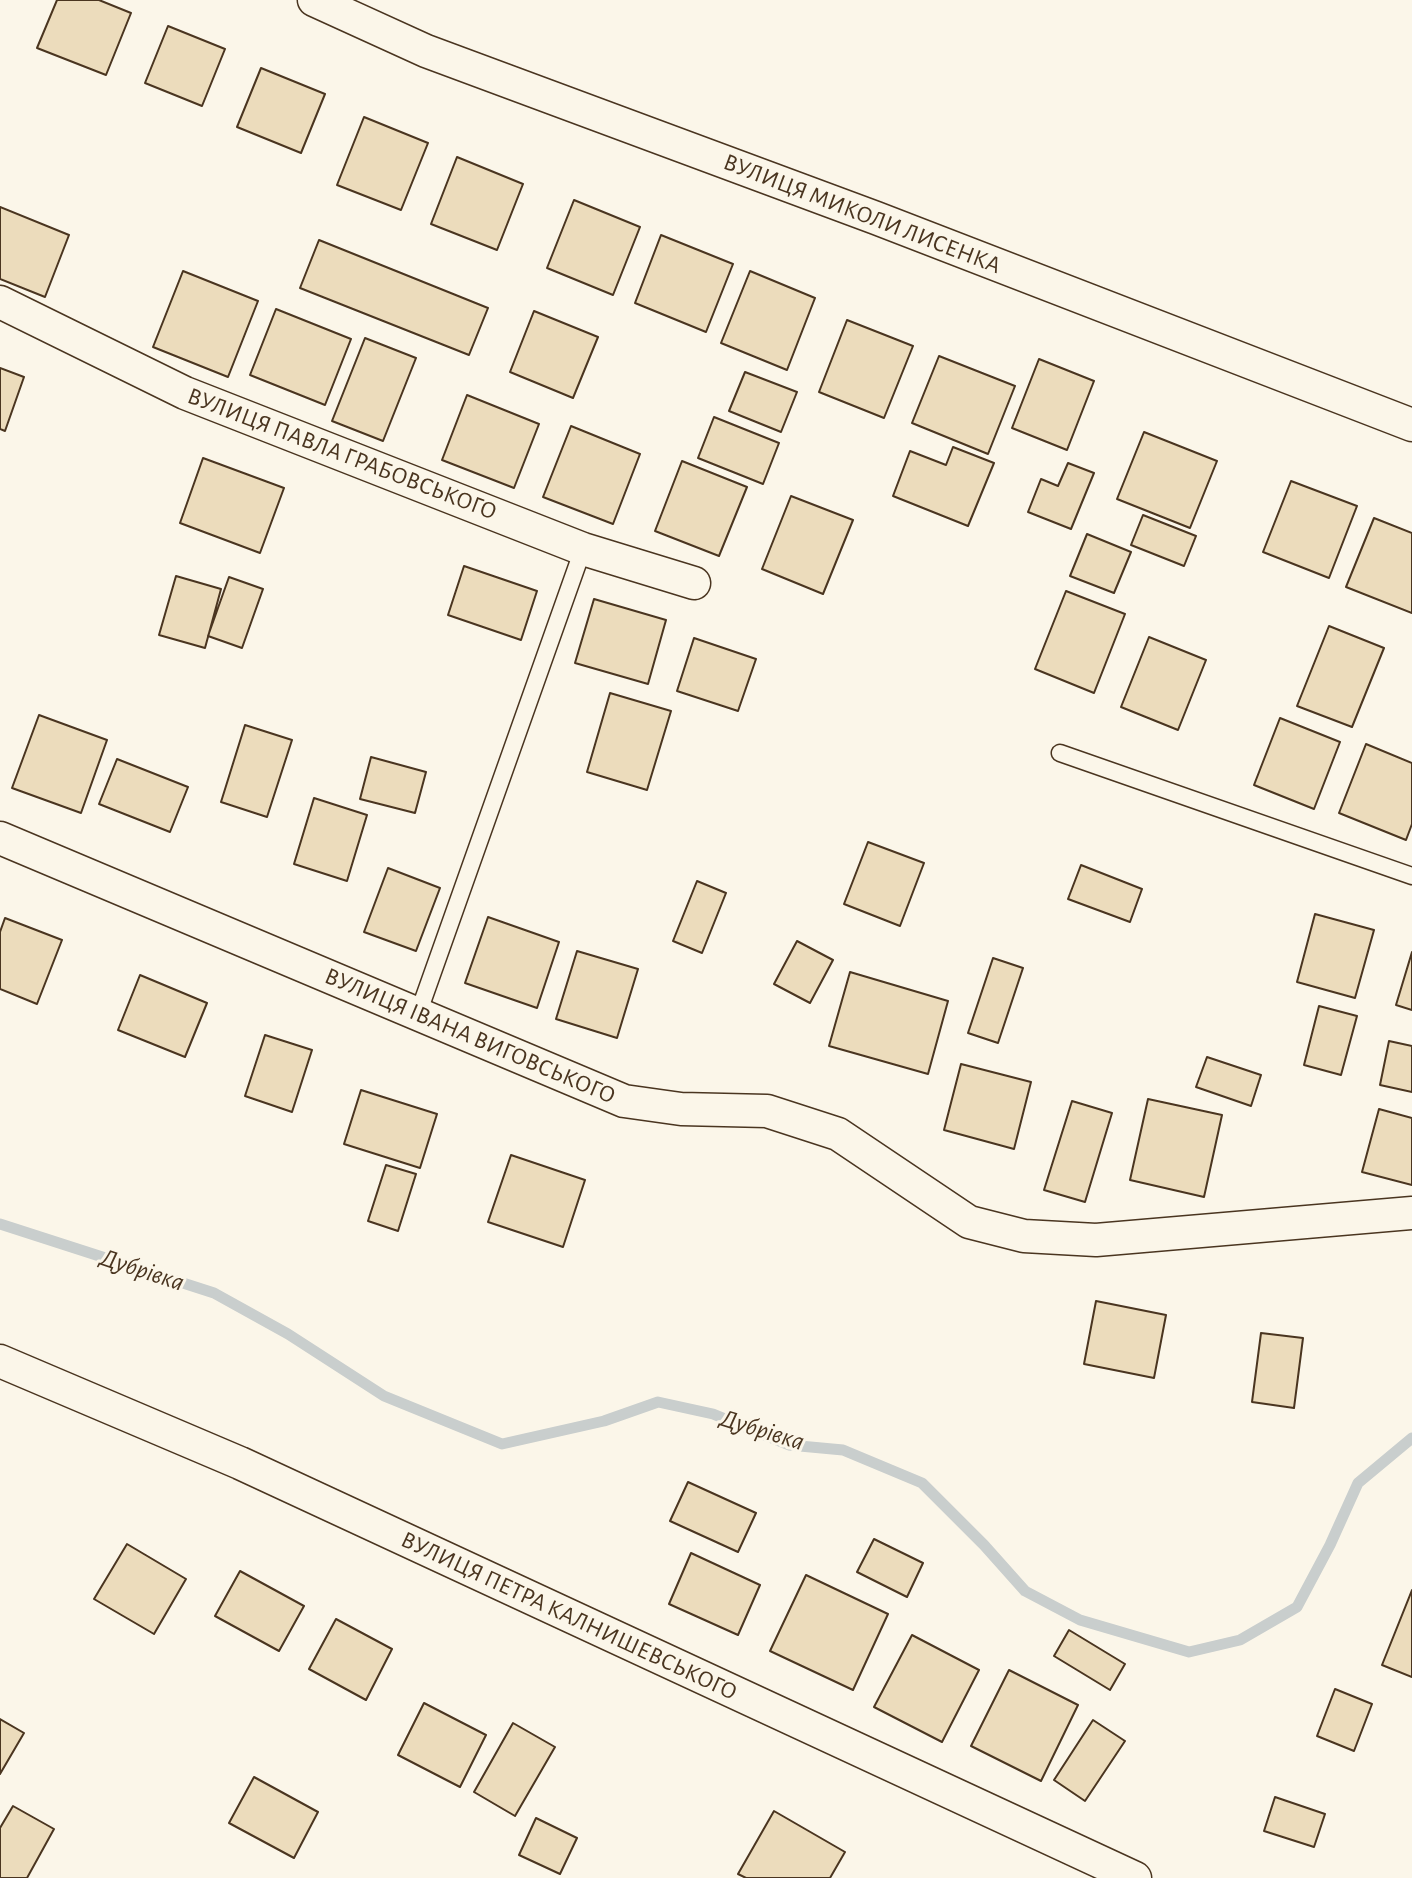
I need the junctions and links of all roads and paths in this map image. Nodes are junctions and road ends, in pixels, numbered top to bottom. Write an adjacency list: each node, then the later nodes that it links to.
1 (314, 0): 3 (street, ВУЛИЦЯ МИКОЛИ ЛИСЕНКА)
2 (0, 302): 4 (street, ВУЛИЦЯ ПАВЛА ГРАБОВСЬКОГО)
3 (1412, 425)
4 (583, 549): 5 (street, ВУЛИЦЯ ПАВЛА ГРАБОВСЬКОГО); 9 (lane)
5 (694, 583)
6 (1060, 753): 8 (lane)
7 (0, 838): 9 (street, ВУЛИЦЯ ІВАНА ВИГОВСЬКОГО)
8 (1412, 876)
9 (418, 1014): 10 (street, ВУЛИЦЯ ІВАНА ВИГОВСЬКОГО)
10 (1412, 1213)
11 (0, 1361): 12 (street, ВУЛИЦЯ ПЕТРА КАЛНИШЕВСЬКОГО)
12 (1125, 1876)

